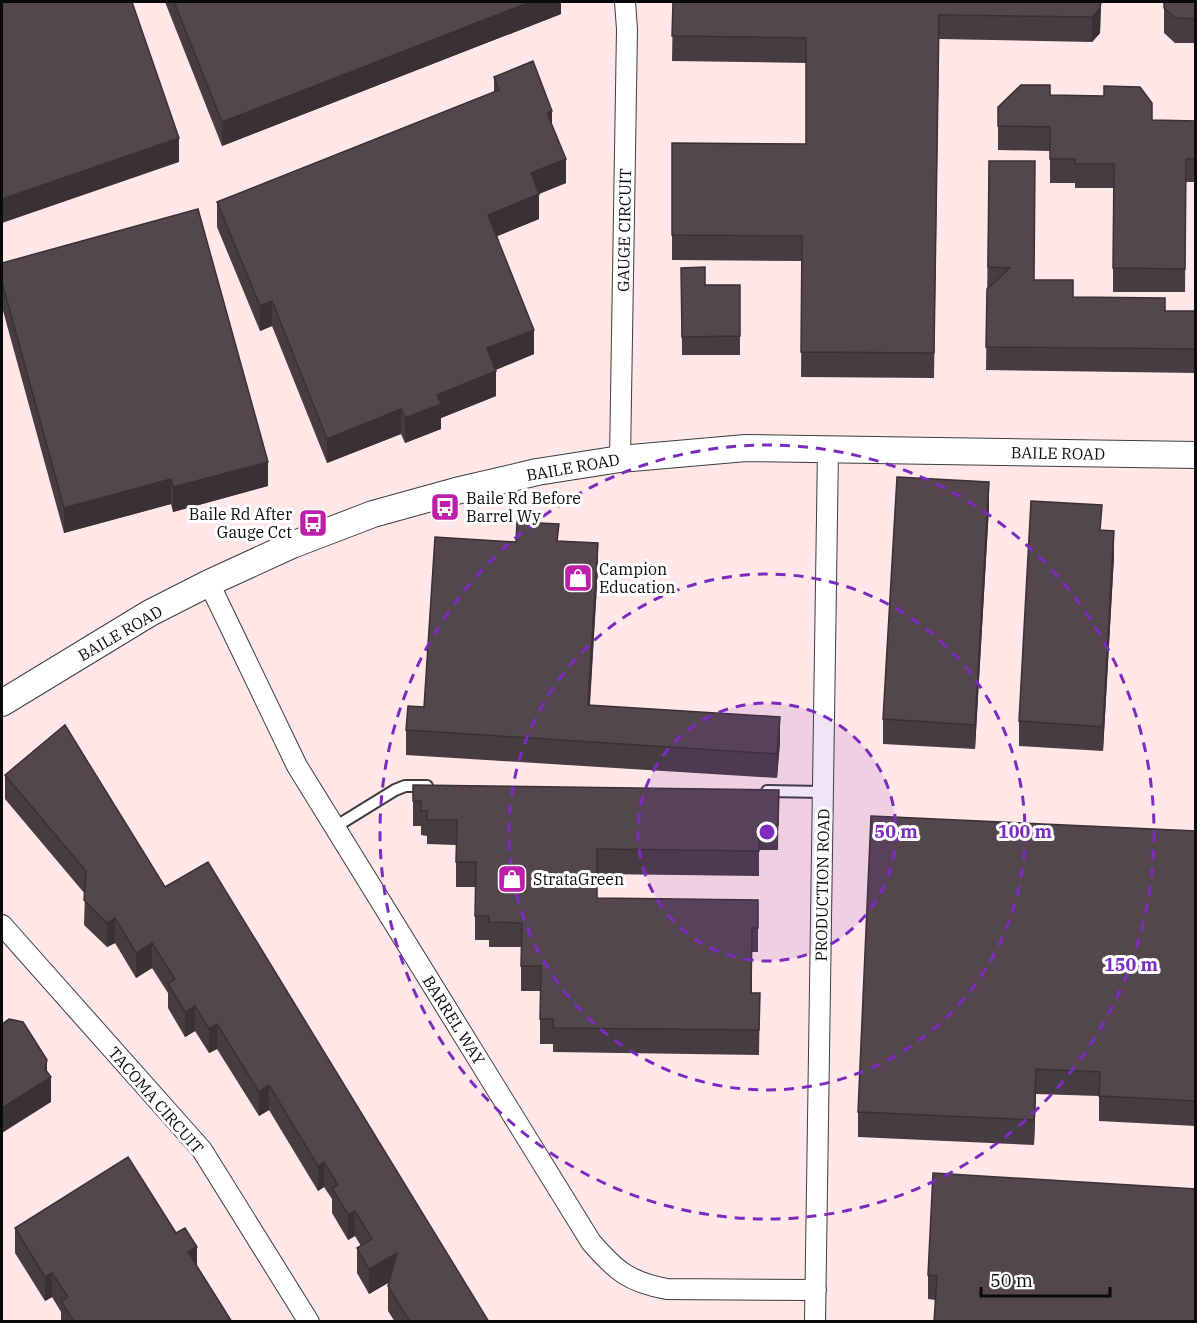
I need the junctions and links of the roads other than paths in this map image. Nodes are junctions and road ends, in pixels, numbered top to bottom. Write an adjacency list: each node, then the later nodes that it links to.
1 (625, 2): 4 (street, GAUGE CIRCUIT)
2 (828, 449): 3 (street, BAILE ROAD); 4 (street, BAILE ROAD); 9 (street, PRODUCTION ROAD)
3 (1196, 455)
4 (620, 459): 5 (street, BAILE ROAD)
5 (209, 583): 6 (street, BAILE ROAD); 10 (street, BARREL WAY)
6 (2, 703)
7 (441, 786): 10 (lane)
8 (752, 791): 9 (lane)
9 (824, 792): 12 (street, PRODUCTION ROAD)
10 (335, 827): 12 (street, BARREL WAY)
11 (2, 925): 13 (street, TACOMA CIRCUIT)
12 (816, 1290): 14 (street, PRODUCTION ROAD)
13 (309, 1322)
14 (815, 1322)

